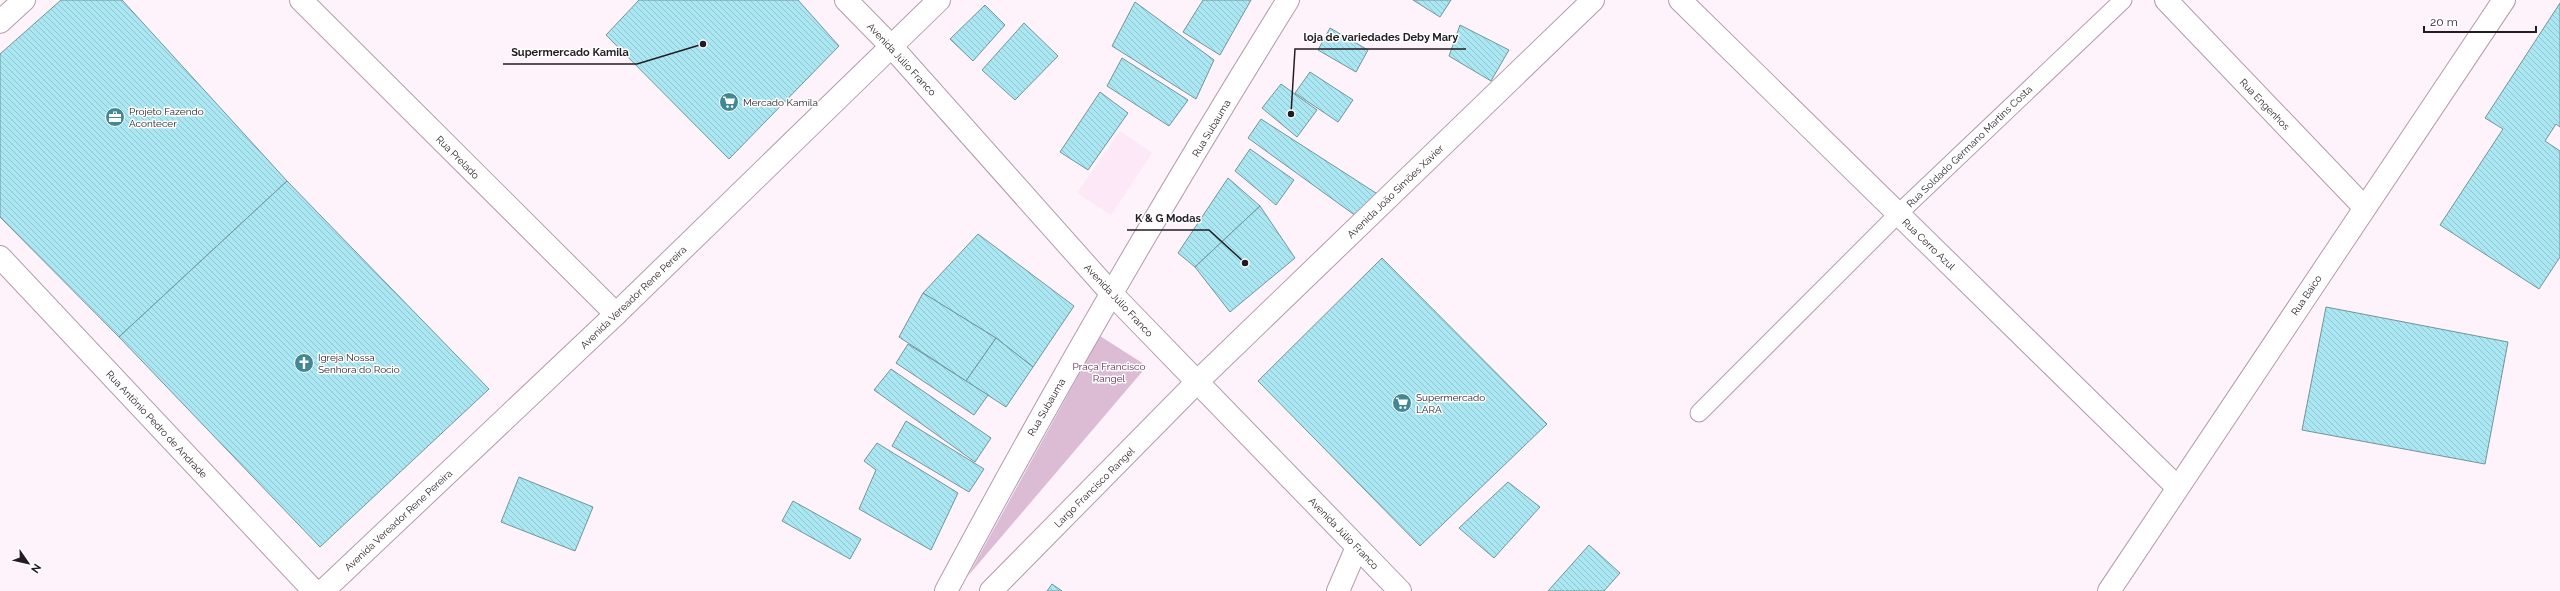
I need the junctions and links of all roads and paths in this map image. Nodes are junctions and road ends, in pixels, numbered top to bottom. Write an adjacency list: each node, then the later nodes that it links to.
1 (24, 0): 11 (street)
2 (301, 0): 17 (street, Rua Prelado)
3 (846, 0): 12 (street, Avenida Júlio Franco)
4 (938, 0): 12 (street, Avenida Vereador Rene Pereira)
5 (1288, 0): 16 (street, Rua Subauma)
6 (1593, 0): 18 (street, Avenida João Simões Xavier)
7 (1680, 0): 14 (street, Rua Cerro Azul)
8 (2123, 0): 14 (lane, Rua Soldado Germano Martins Costa)
9 (2166, 0): 13 (street, Rua Engenhos)
10 (2504, 0): 13 (street, Rua Baico)
11 (0, 22)
12 (891, 46): 16 (street, Avenida Júlio Franco); 17 (street, Avenida Vereador Rene Pereira)
13 (2364, 207): 20 (street, Rua Baico)
14 (1898, 214): 19 (lane, Rua Soldado Germano Martins Costa); 20 (street, Rua Cerro Azul)
15 (0, 258): 22 (street, Rua Antônio Pedro de Andrade)
16 (1111, 293): 18 (street, Avenida Júlio Franco); 24 (street, Rua Subauma)
17 (616, 314): 23 (street, Avenida Vereador Rene Pereira)
18 (1197, 382): 21 (street, Avenida Júlio Franco); 25 (street, Largo Francisco Rangel)
19 (1699, 413)
20 (2177, 488): 28 (street, Rua Baico)
21 (1357, 547): 26 (street); 27 (street, Avenida Júlio Franco)
22 (314, 591)
23 (323, 591)
24 (946, 591)
25 (991, 591)
26 (1338, 591)
27 (1400, 591)
28 (2109, 591)

